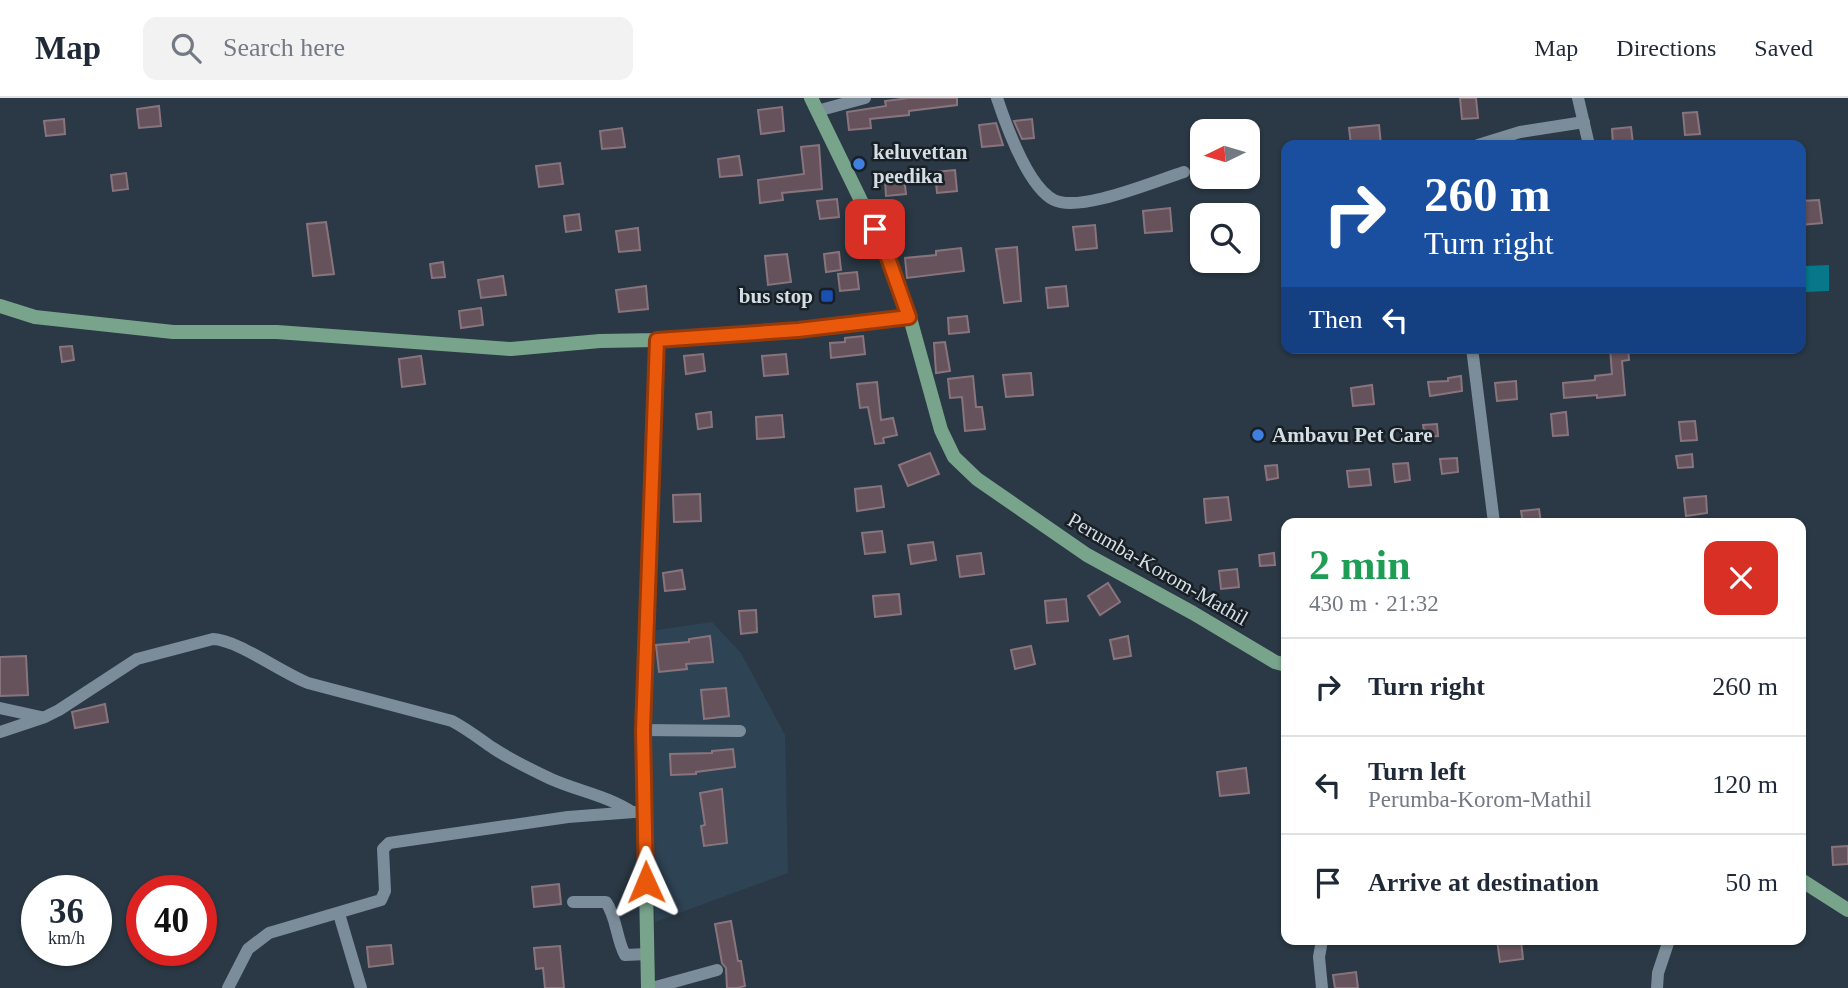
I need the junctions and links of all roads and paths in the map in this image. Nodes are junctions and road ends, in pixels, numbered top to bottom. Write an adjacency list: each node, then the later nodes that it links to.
1 (865, 98): 4 (street)
2 (997, 98): 8 (street)
3 (1578, 98): 5 (street)
4 (814, 104): 10 (street, Perumba-Korom-Mathil)
5 (1584, 122): 6 (street); 7 (street)
6 (1494, 140)
7 (1588, 140)
8 (1184, 172)
9 (0, 306): 11 (street)
10 (909, 317): 11 (street); 14 (street, Perumba-Korom-Mathil)
11 (657, 340): 17 (street)
12 (1473, 354): 13 (street)
13 (1493, 518)
14 (1281, 664)
15 (0, 708): 16 (street)
16 (45, 718): 19 (street); 20 (street)
17 (643, 730): 18 (street); 20 (street)
18 (740, 731)
19 (0, 732)
20 (638, 812): 24 (street); 27 (street)
21 (1806, 883): 23 (street)
22 (573, 902): 27 (street)
23 (1848, 910)
24 (339, 914): 29 (street); 30 (street)
25 (1321, 945): 32 (street)
26 (1667, 945): 33 (street)
27 (648, 954): 31 (street)
28 (717, 970): 31 (street)
29 (228, 988)
30 (361, 988)
31 (650, 988)
32 (1322, 988)
33 (1657, 988)

